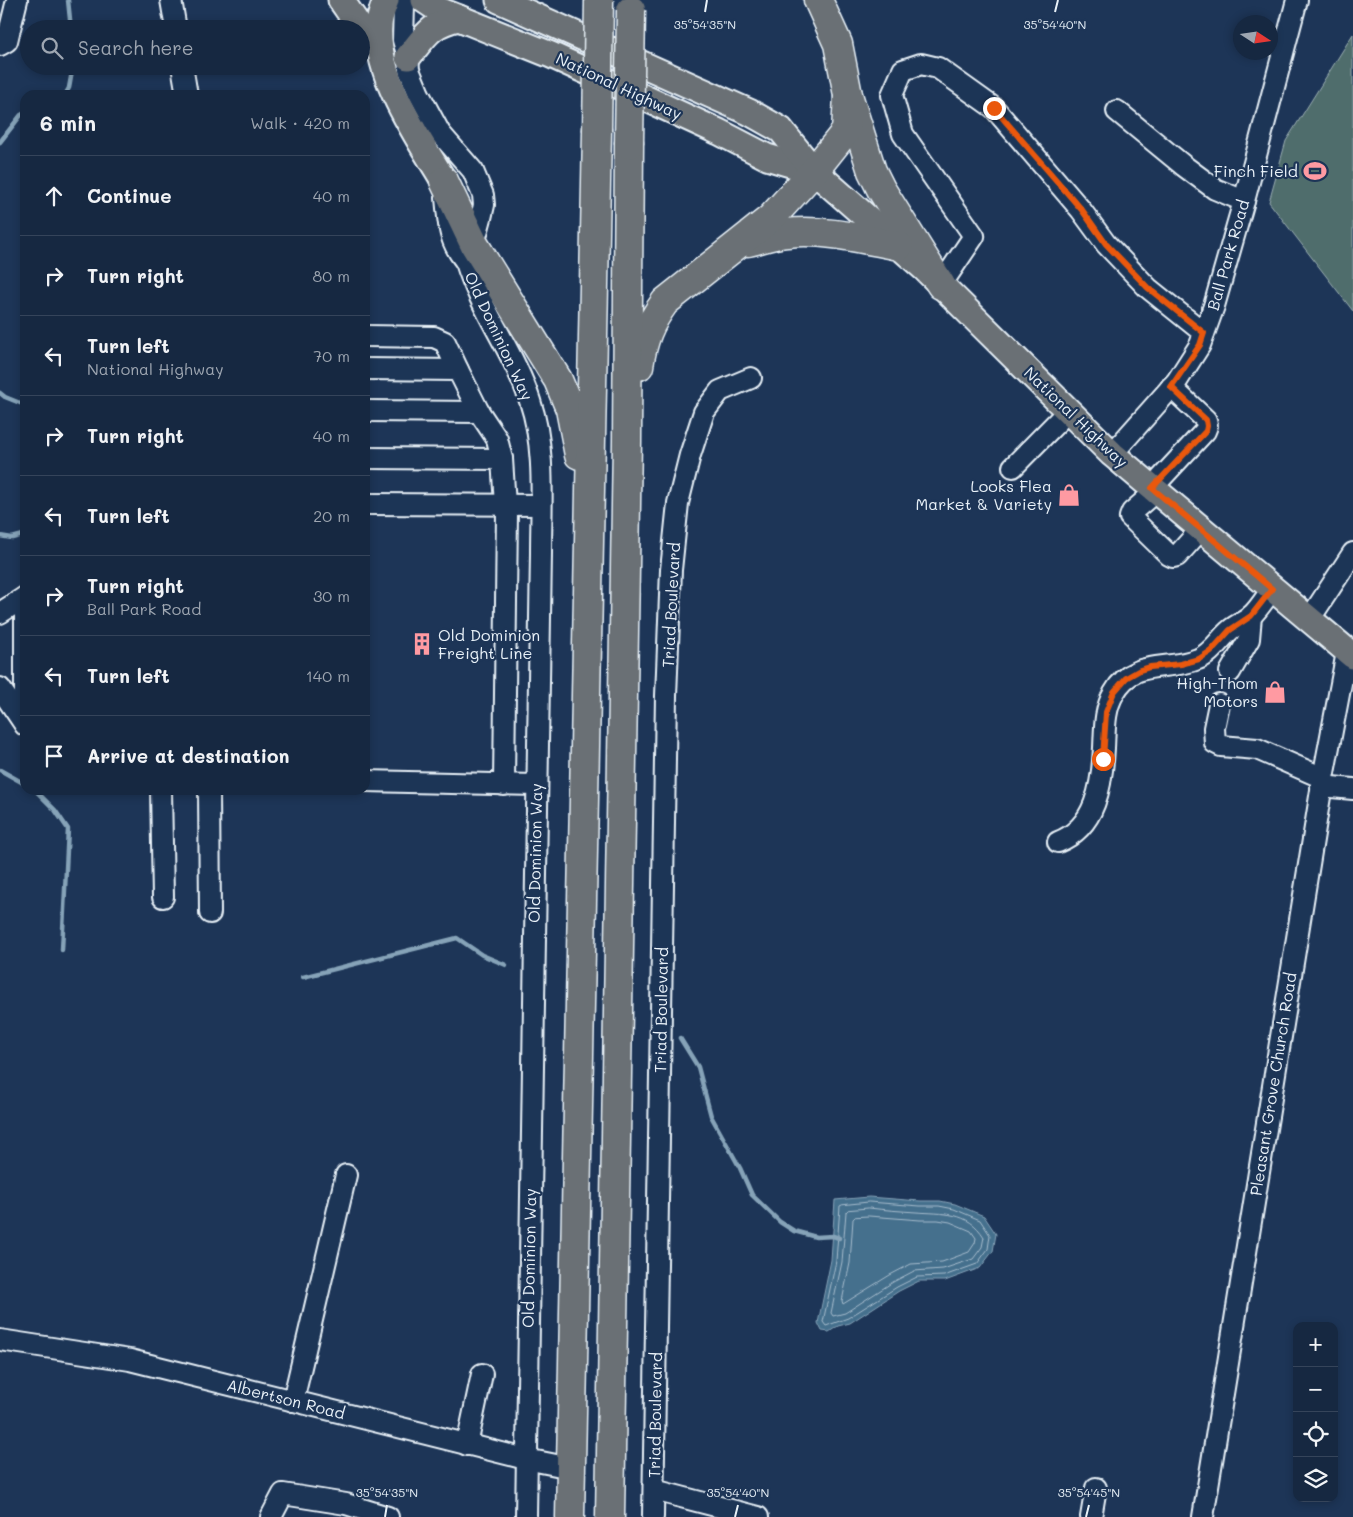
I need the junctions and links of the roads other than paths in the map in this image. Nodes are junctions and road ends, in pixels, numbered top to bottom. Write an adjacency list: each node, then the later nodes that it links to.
1 (18, 0): 16 (street)
2 (171, 0): 13 (street)
3 (341, 0): 14 (main road)
4 (386, 0): 18 (main road)
5 (402, 0): 17 (street)
6 (424, 0): 12 (main road, National Highway)
7 (499, 0): 23 (main road, National Highway)
8 (599, 0): 55 (highway, bridge)
9 (818, 0): 21 (highway)
10 (1297, 0): 25 (street, Ball Park Road)
11 (631, 5): 39 (highway, bridge)
12 (459, 18): 17 (main road); 23 (main road, National Highway)
13 (174, 20)
14 (355, 20)
15 (370, 43): 18 (main road)
16 (0, 45)
17 (408, 57): 28 (street)
18 (384, 66): 24 (main road)
19 (184, 75): 20 (street)
20 (186, 90)
21 (848, 95): 23 (highway); 29 (highway)
22 (1117, 111): 25 (street)
23 (814, 171): 26 (highway); 27 (main road, National Highway)
24 (444, 181): 28 (highway)
25 (1244, 201): 30 (street, Ball Park Road)
26 (737, 245): 27 (highway); 39 (highway)
27 (899, 246): 29 (main road, National Highway)
28 (470, 253): 47 (street, Old Dominion Way); 55 (highway)
29 (942, 285): 30 (street); 36 (main road, National Highway)
30 (1204, 333): 35 (street, Ball Park Road)
31 (370, 336): 33 (street)
32 (370, 370): 33 (street)
33 (458, 370): 38 (street)
34 (751, 378): 79 (street, Triad Boulevard)
35 (1171, 387): 40 (street, Ball Park Road); 44 (street)
36 (1068, 410): 40 (main road, National Highway); 43 (street)
37 (370, 411): 38 (street)
38 (479, 412): 42 (street)
39 (627, 442): 84 (highway)
40 (1112, 454): 44 (main road, National Highway)
41 (370, 458): 42 (street)
42 (502, 459): 46 (street)
43 (1013, 467)
44 (1154, 490): 48 (main road, National Highway); 48 (street)
45 (370, 504): 46 (street)
46 (505, 505): 47 (street); 63 (street)
47 (540, 506): 64 (street, Old Dominion Way)
48 (1201, 529): 50 (main road, National Highway)
49 (1353, 553): 54 (street)
50 (1272, 589): 53 (street); 54 (main road, National Highway)
51 (20, 600): 52 (street)
52 (0, 613)
53 (1251, 616): 57 (street); 68 (street)
54 (1309, 620): 56 (main road, National Highway)
55 (587, 629): 77 (highway)
56 (1350, 654): 62 (street, Pleasant Grove Church Road)
57 (1230, 672)
58 (0, 688): 60 (street)
59 (1219, 704): 62 (street)
60 (20, 718)
61 (370, 781): 63 (street)
62 (1322, 782): 65 (street); 88 (street, Pleasant Grove Church Road)
63 (504, 785): 64 (street)
64 (536, 785): 76 (street, Old Dominion Way)
65 (1353, 789)
66 (161, 795): 69 (street)
67 (210, 795): 70 (street)
68 (1058, 842)
69 (163, 897)
70 (210, 913)
71 (346, 1175): 74 (street)
72 (0, 1340): 74 (street, Albertson Road)
73 (482, 1374): 75 (street)
74 (293, 1401): 75 (street, Albertson Road)
75 (467, 1445): 76 (street, Albertson Road)
76 (526, 1459): 77 (street, Albertson Road); 82 (street, Old Dominion Way)
77 (571, 1468): 83 (highway)
78 (1096, 1488): 87 (street)
79 (654, 1490): 85 (street, Triad Boulevard); 86 (street)
80 (271, 1517): 81 (street)
81 (388, 1517)
82 (526, 1517)
83 (570, 1517)
84 (610, 1517)
85 (653, 1517)
86 (758, 1517)
87 (1091, 1517)
88 (1203, 1517)

